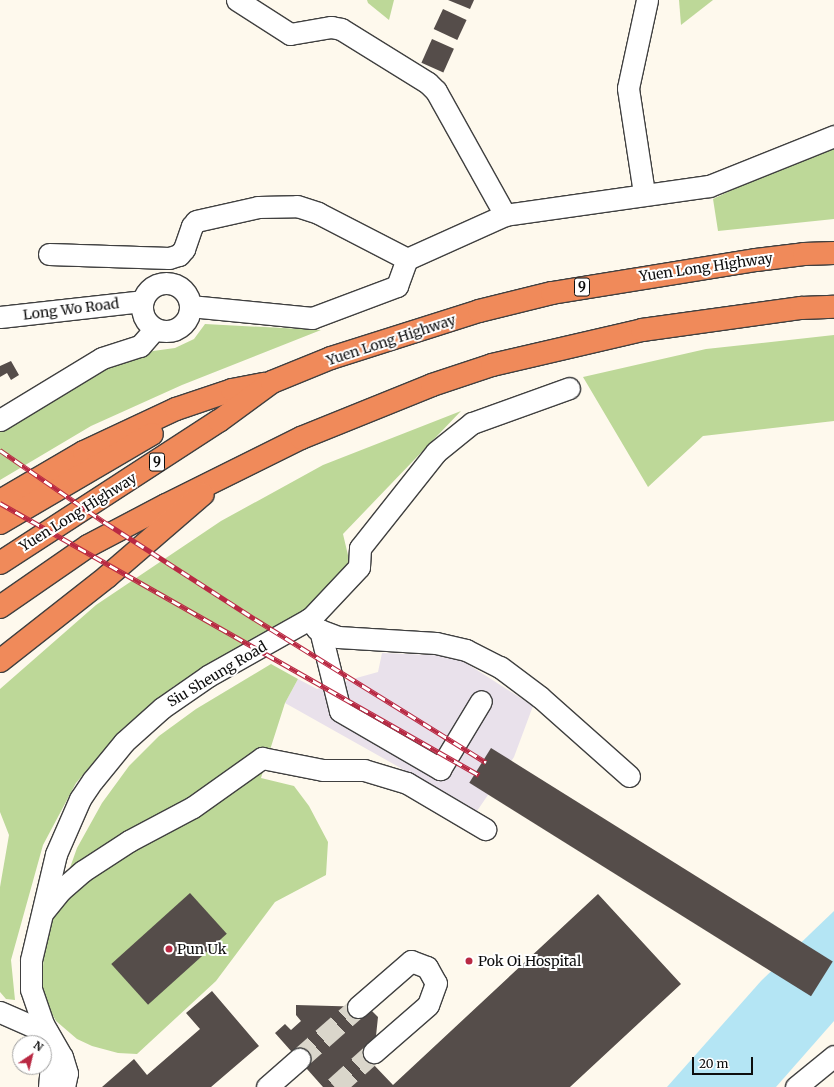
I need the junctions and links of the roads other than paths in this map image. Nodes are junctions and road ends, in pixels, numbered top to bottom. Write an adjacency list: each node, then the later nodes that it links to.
1 (237, 0): 5 (street)
2 (647, 0): 4 (street)
3 (834, 136): 4 (street)
4 (644, 194): 5 (street)
5 (505, 215): 8 (street)
6 (48, 254): 8 (street)
7 (834, 254): 14 (highway, Yuen Long Highway / 9)
8 (407, 259): 10 (street)
9 (142, 301): 10 (street); 12 (street, Long Wo Road); 13 (street)
10 (190, 306): 13 (street)
11 (834, 307): 18 (highway)
12 (0, 317)
13 (155, 329): 17 (street)
14 (272, 382): 16 (highway); 21 (highway, Yuen Long Highway / 9)
15 (570, 388): 23 (street, Siu Sheung Road)
16 (232, 390): 19 (highway); 20 (highway)
17 (0, 419)
18 (217, 480): 22 (highway); 24 (highway)
19 (0, 501)
20 (0, 523)
21 (0, 563)
22 (0, 606)
23 (313, 623): 25 (street); 26 (street); 28 (street, Siu Sheung Road)
24 (0, 661)
25 (481, 701)
26 (629, 776)
27 (485, 829): 28 (street)
28 (41, 914): 32 (street, Siu Sheung Road)
29 (358, 1006): 34 (street)
30 (0, 1012): 31 (street)
31 (44, 1035)
32 (49, 1035)
33 (52, 1041): 39 (street, Siu Sheung Road)
34 (374, 1052)
35 (834, 1056): 41 (street)
36 (299, 1059): 40 (street)
37 (49, 1075): 38 (street, Siu Sheung Road)
38 (49, 1087)
39 (64, 1087)
40 (267, 1087)
41 (796, 1087)

